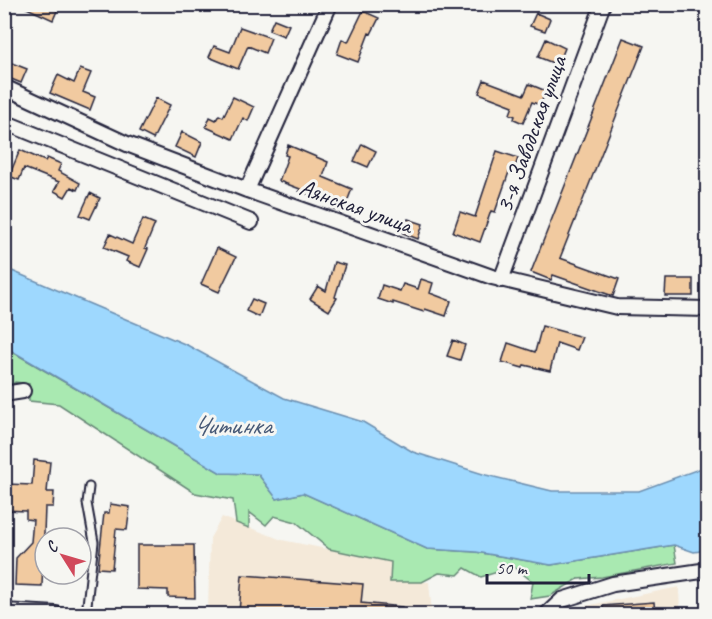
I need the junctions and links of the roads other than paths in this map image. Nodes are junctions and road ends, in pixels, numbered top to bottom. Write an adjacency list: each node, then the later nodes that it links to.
1 (330, 4): 5 (street)
2 (603, 4): 7 (street, 3-я Заводская улица)
3 (4, 87): 5 (street, Аянская улица)
4 (4, 122): 6 (street)
5 (247, 190): 7 (street, Аянская улица)
6 (251, 222)
7 (501, 279): 8 (street, Аянская улица)
8 (708, 309)
9 (23, 391): 10 (street)
10 (4, 394)
11 (89, 487): 15 (lane)
12 (708, 570): 16 (street)
13 (4, 611): 14 (street)
14 (56, 615)
15 (86, 615)
16 (548, 615)

